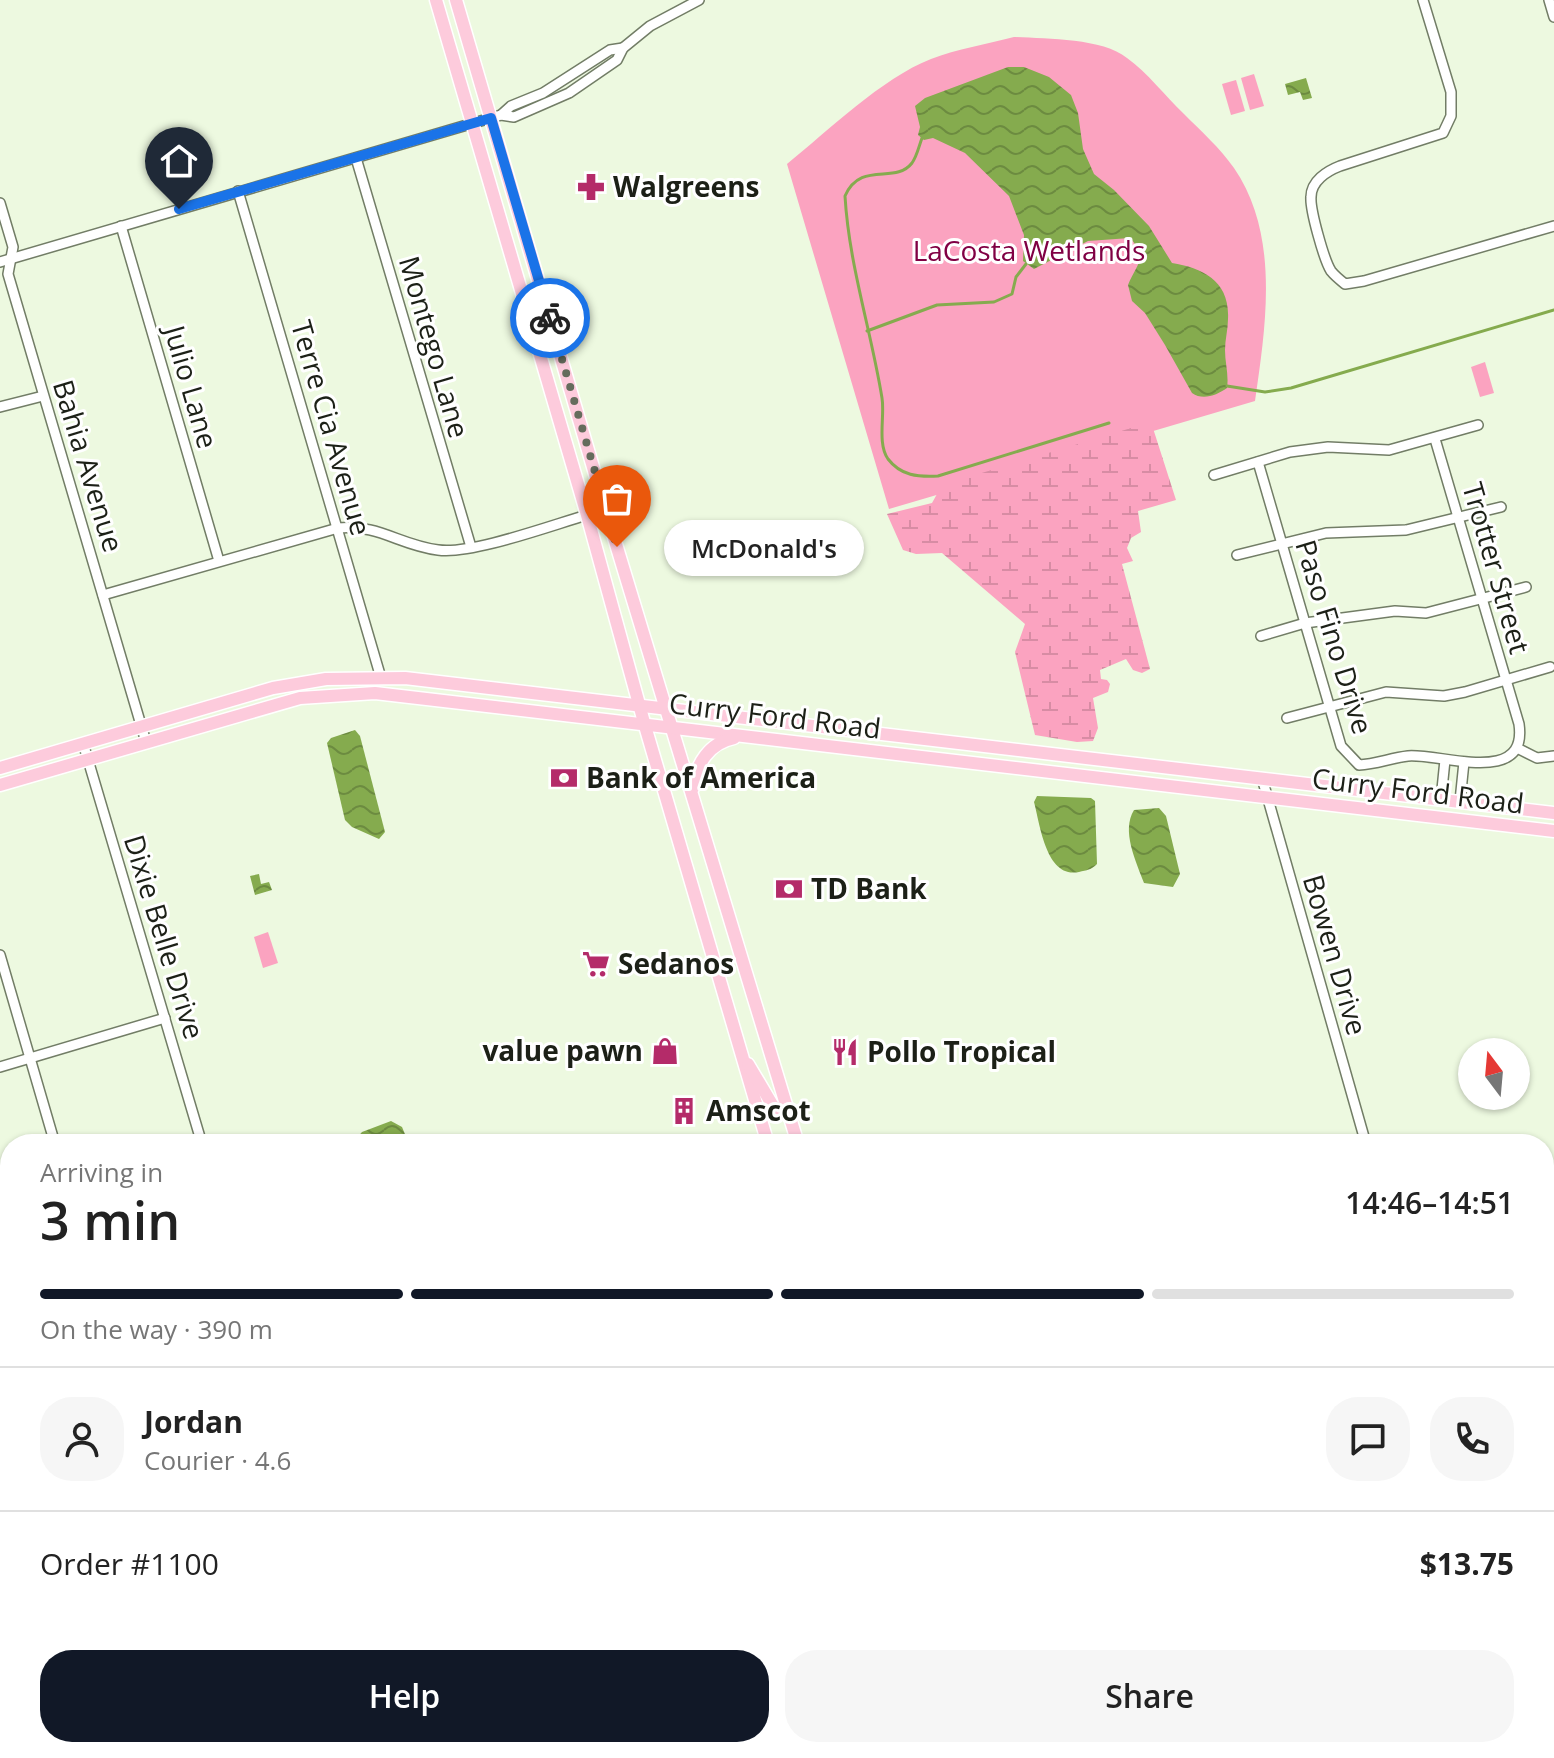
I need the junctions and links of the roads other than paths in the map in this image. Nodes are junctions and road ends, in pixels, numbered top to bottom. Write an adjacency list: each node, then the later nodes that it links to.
1 (436, 0): 11 (main road)
2 (456, 0): 10 (main road)
3 (699, 0): 7 (street)
4 (1423, 0): 16 (street)
5 (1549, 0): 6 (street)
6 (1554, 17)
7 (623, 48): 8 (street); 9 (street)
8 (576, 73): 9 (street); 10 (street)
9 (569, 93): 10 (street)
10 (496, 116): 11 (street); 43 (main road)
11 (472, 123): 12 (street); 25 (main road)
12 (356, 158): 13 (street); 29 (street, Montego Lane)
13 (238, 191): 15 (street); 27 (street, Terre Cia Avenue)
14 (0, 203): 17 (street, Bahia Avenue)
15 (121, 226): 17 (street); 31 (street, Julio Lane)
16 (1554, 226)
17 (5, 261): 18 (street, Bahia Avenue)
18 (43, 396): 19 (street); 33 (street, Bahia Avenue)
19 (0, 407)
20 (1478, 425): 21 (street)
21 (1435, 439): 22 (street); 26 (street, Trotter Street)
22 (1258, 462): 23 (street); 28 (street, Paso Fino Drive)
23 (1214, 475)
24 (1501, 507): 26 (street)
25 (587, 515): 29 (street); 41 (main road)
26 (1458, 519): 28 (street); 34 (street, Trotter Street)
27 (338, 528): 29 (street); 31 (street); 38 (street, Terre Cia Avenue)
28 (1282, 542): 30 (street); 35 (street, Paso Fino Drive)
29 (471, 547)
30 (1237, 555)
31 (219, 561): 33 (street)
32 (1526, 587): 34 (street)
33 (103, 595): 46 (street, Bahia Avenue)
34 (1483, 600): 35 (street); 39 (street, Trotter Street)
35 (1305, 623): 36 (street); 42 (street, Paso Fino Drive)
36 (1261, 636)
37 (1550, 667): 39 (street)
38 (381, 678): 40 (main road); 41 (main road, Curry Ford Road); 46 (main road, Curry Ford Road)
39 (1506, 679): 42 (street); 52 (street, Trotter Street)
40 (300, 698): 45 (main road, Curry Ford Road); 49 (main road, Curry Ford Road)
41 (639, 704): 43 (main road, Curry Ford Road); 45 (main road)
42 (1329, 705): 44 (street); 57 (street, Paso Fino Drive)
43 (666, 707): 47 (main road); 51 (main road, Curry Ford Road)
44 (1287, 718)
45 (645, 726): 47 (main road, Curry Ford Road); 75 (main road)
46 (141, 727): 49 (street, Bahia Avenue); 50 (main road, Curry Ford Road)
47 (673, 729): 48 (main road, Curry Ford Road); 63 (main road)
48 (741, 737): 53 (main road, Curry Ford Road); 63 (main road)
49 (146, 742): 55 (main road, Curry Ford Road)
50 (83, 743): 55 (street, Dixie Belle Drive); 60 (main road, Curry Ford Road)
51 (998, 746): 53 (main road); 56 (main road, Curry Ford Road)
52 (1517, 748): 54 (street); 58 (street)
53 (876, 752): 59 (main road, Curry Ford Road)
54 (1554, 756)
55 (87, 759): 62 (main road, Curry Ford Road); 73 (street, Dixie Belle Drive)
56 (1112, 760): 59 (main road); 61 (main road, Curry Ford Road)
57 (1445, 760): 58 (street, Paso Fino Drive); 65 (street)
58 (1464, 762): 66 (street)
59 (1002, 767): 64 (main road, Curry Ford Road)
60 (0, 768)
61 (1262, 778): 64 (street, Bowen Drive); 65 (main road, Curry Ford Road)
62 (0, 785)
63 (693, 791): 77 (main road)
64 (1268, 798): 67 (main road, Curry Ford Road); 82 (street, Bowen Drive)
65 (1441, 799): 66 (main road, Curry Ford Road)
66 (1460, 801): 67 (main road); 68 (main road, Curry Ford Road)
67 (1352, 807): 70 (main road, Curry Ford Road)
68 (1554, 813)
69 (1554, 819): 70 (main road)
70 (1461, 821): 71 (main road, Curry Ford Road)
71 (1554, 831)
72 (0, 955): 74 (street)
73 (165, 1018): 74 (street); 79 (street, Dixie Belle Drive)
74 (30, 1058): 76 (street); 78 (street)
75 (743, 1058): 77 (main road); 80 (main road)
76 (0, 1067)
77 (787, 1107): 81 (main road)
78 (52, 1134)
79 (199, 1134)
80 (765, 1134)
81 (795, 1134)
82 (1363, 1134)

